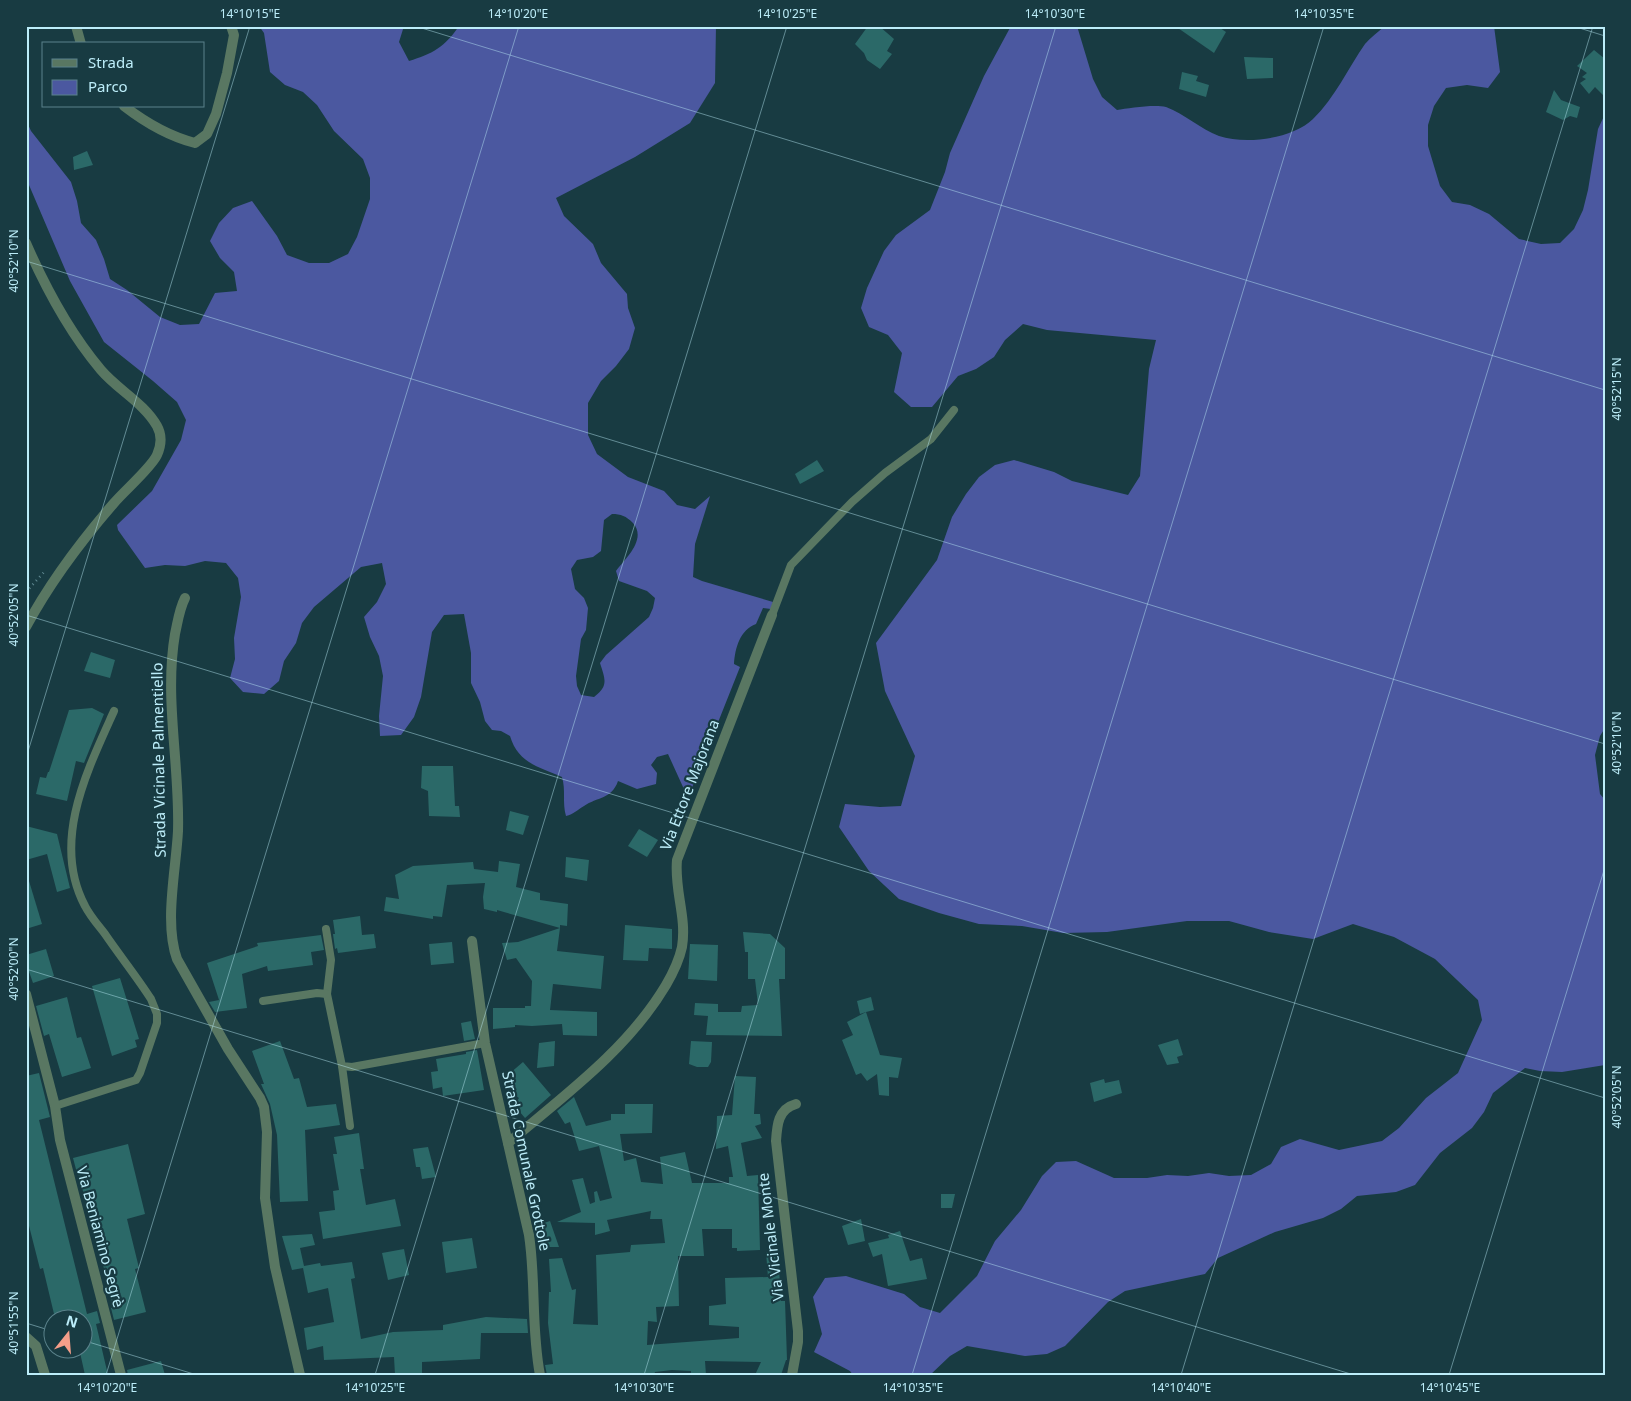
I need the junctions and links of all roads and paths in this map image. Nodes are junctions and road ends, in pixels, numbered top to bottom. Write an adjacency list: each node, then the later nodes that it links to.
1 (76, 26): 3 (street)
2 (230, 26): 4 (street)
3 (80, 42)
4 (127, 108)
5 (26, 243): 9 (street)
6 (954, 410): 8 (lane)
7 (185, 598): 25 (street, Strada Vicinale Palmentiello)
8 (772, 615): 21 (street, Via Ettore Majorana)
9 (26, 627)
10 (114, 711): 19 (lane)
11 (326, 929): 14 (lane)
12 (472, 941): 16 (street, Strada Comunale Grottole)
13 (26, 994): 19 (street, Via Beniamino Segrè)
14 (328, 994): 15 (lane); 17 (lane)
15 (263, 1001)
16 (485, 1043): 17 (lane); 21 (street, Strada Comunale Grottole)
17 (342, 1066): 20 (lane)
18 (796, 1104): 27 (street, Via Vicinale Monte)
19 (56, 1106): 24 (street, Via Beniamino Segrè)
20 (350, 1126)
21 (508, 1143): 26 (street, Strada Comunale Grottole)
22 (26, 1337): 23 (street)
23 (45, 1375)
24 (121, 1375)
25 (300, 1375)
26 (540, 1375)
27 (792, 1375)

